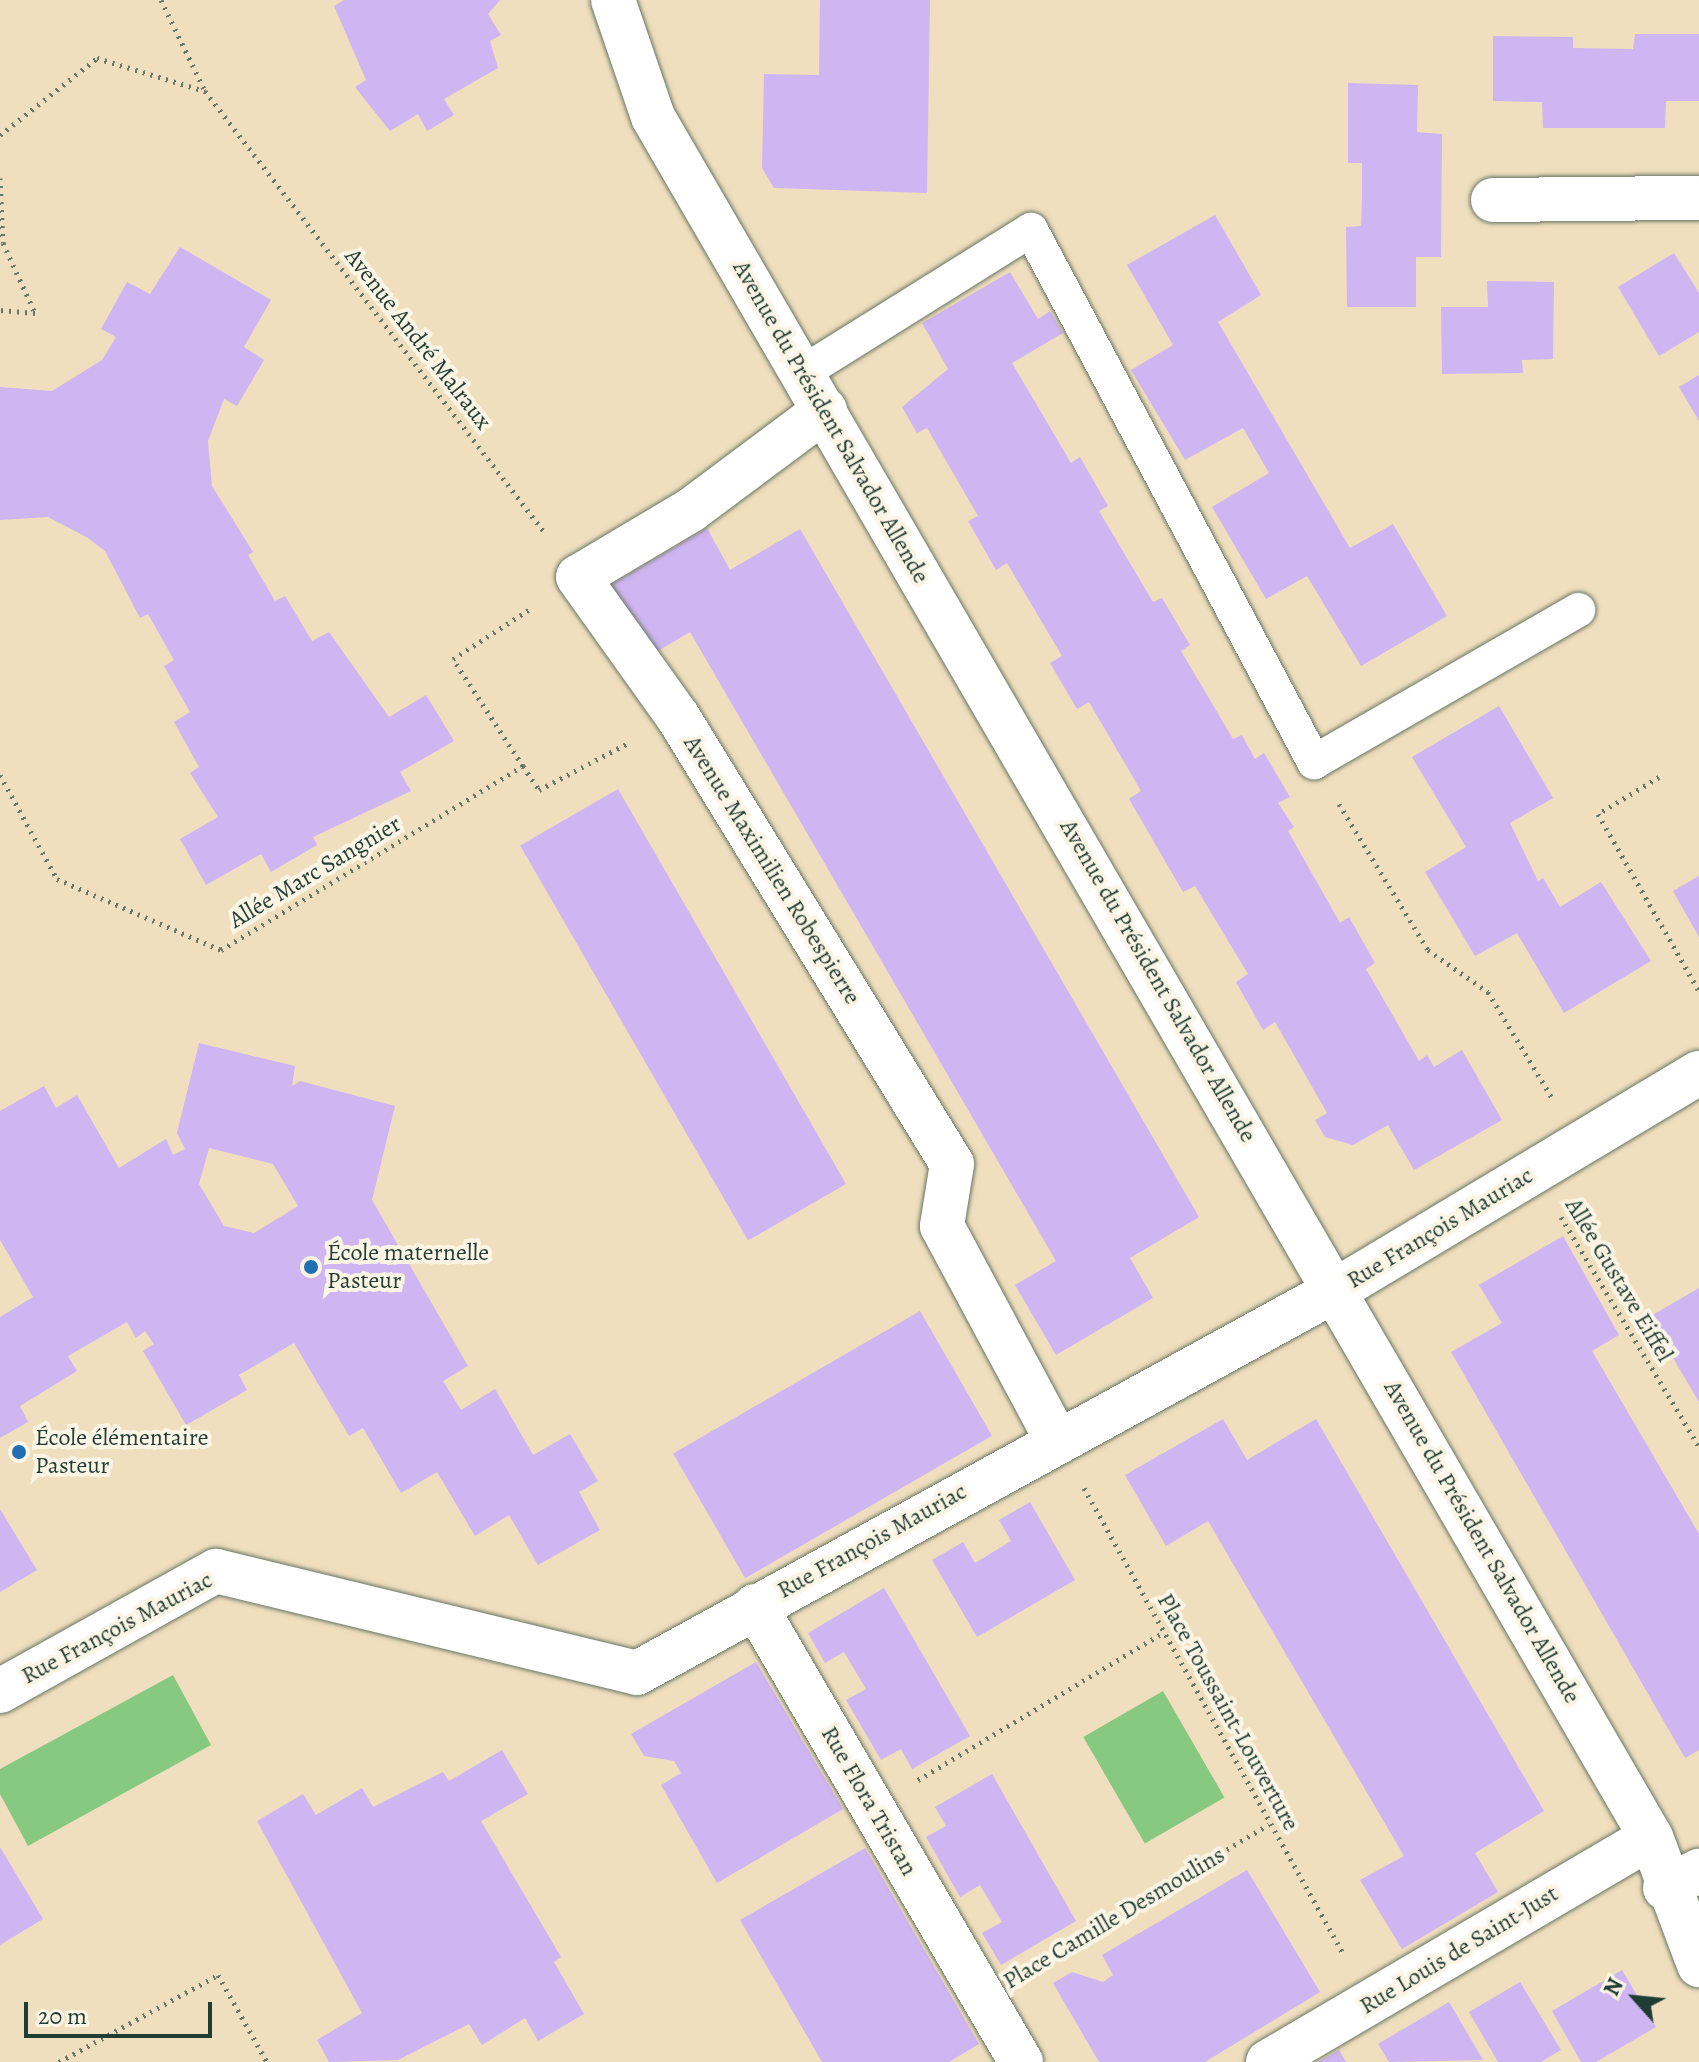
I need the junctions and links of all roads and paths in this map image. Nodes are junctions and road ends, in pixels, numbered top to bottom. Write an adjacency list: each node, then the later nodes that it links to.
1 (161, 0): 3 (path, Avenue André Malraux)
2 (613, 0): 9 (street, Avenue du Président Salvador Allende)
3 (205, 91): 4 (path); 11 (path, Avenue André Malraux)
4 (0, 135)
5 (0, 178): 8 (path)
6 (1699, 198): 7 (street)
7 (1493, 200)
8 (0, 310)
9 (802, 373): 10 (street, Avenue du Président Salvador Allende); 14 (lane)
10 (825, 410): 11 (street); 22 (street, Avenue du Président Salvador Allende)
11 (578, 577): 13 (street, Avenue Maximilien Robespierre); 15 (path)
12 (1578, 610): 14 (lane)
13 (678, 717): 15 (path); 23 (street, Avenue Maximilien Robespierre)
14 (1314, 762): 20 (path)
15 (523, 766): 16 (path, Allée Marc Sangnier)
16 (0, 775)
17 (1659, 777): 18 (path)
18 (1699, 991)
19 (1699, 1073): 20 (street, Rue François Mauriac)
20 (1580, 1145): 21 (street, Rue François Mauriac)
21 (1533, 1172): 22 (street, Rue François Mauriac); 24 (path, Allée Gustave Eiffel)
22 (1336, 1290): 23 (street, Rue François Mauriac); 30 (street, Avenue du Président Salvador Allende)
23 (1056, 1439): 25 (street, Rue François Mauriac); 26 (path, Place Toussaint-Louverture)
24 (1699, 1447)
25 (755, 1606): 27 (street, Rue François Mauriac); 28 (street, Rue Flora Tristan)
26 (1164, 1632): 28 (path); 29 (path, Place Toussaint-Louverture)
27 (0, 1691)
28 (873, 1807): 33 (street, Rue Flora Tristan)
29 (1269, 1824): 33 (path, Place Camille Desmoulins); 34 (path, Place Toussaint-Louverture)
30 (1651, 1837): 31 (street, Avenue du Président Salvador Allende); 34 (street, Rue Louis de Saint-Just)
31 (1682, 1879): 32 (street, Avenue du Président Salvador Allende)
32 (1699, 1965)
33 (983, 1996): 37 (street, Place Camille Desmoulins)
34 (1371, 2000): 38 (street, Rue Louis de Saint-Just)
35 (59, 2062): 36 (path)
36 (267, 2062)
37 (1021, 2062)
38 (1268, 2062)

